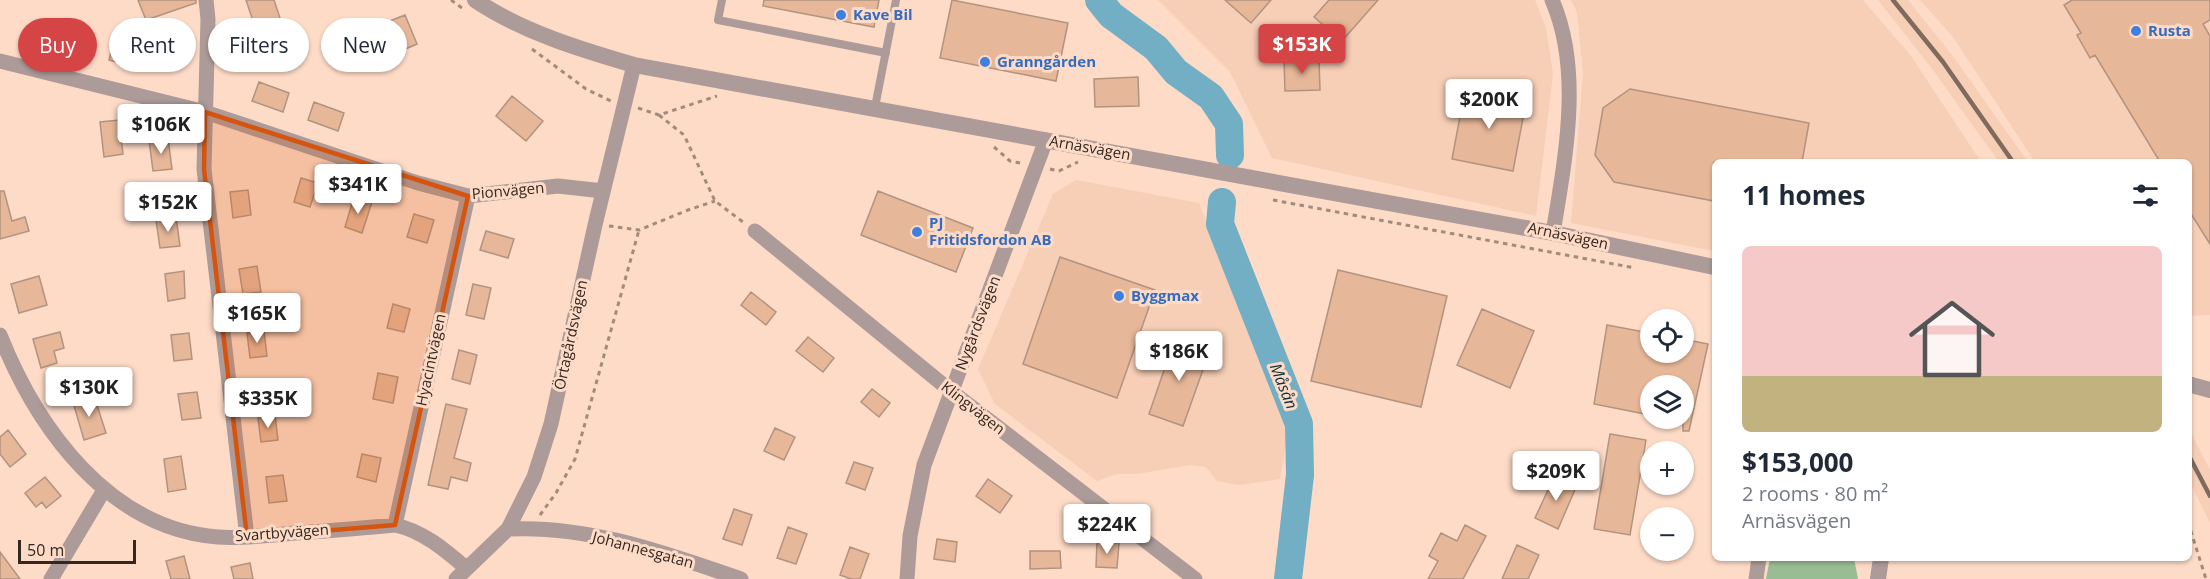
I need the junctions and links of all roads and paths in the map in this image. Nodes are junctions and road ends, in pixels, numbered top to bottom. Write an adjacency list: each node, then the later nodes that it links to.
1 (206, 0): 10 (street)
2 (475, 0): 8 (street, Arnäsvägen)
3 (722, 0): 6 (lane)
4 (896, 0): 6 (lane)
5 (1552, 0): 19 (street)
6 (886, 53): 9 (lane)
7 (0, 61): 10 (street, Pionvägen)
8 (634, 65): 9 (street, Arnäsvägen); 13 (street, Örtagårdsvägen)
9 (875, 107): 12 (street, Arnäsvägen)
10 (205, 112): 14 (street, Pionvägen); 30 (street)
11 (659, 115): 15 (path)
12 (1046, 140): 19 (street, Arnäsvägen); 24 (street, Nygårdsvägen)
13 (603, 191): 14 (street, Pionvägen); 16 (street, Örtagårdsvägen)
14 (468, 196): 26 (street, Hyacintvägen)
15 (715, 201): 17 (path); 18 (path)
16 (595, 225): 17 (path); 28 (street, Örtagårdsvägen)
17 (639, 230): 27 (path)
18 (755, 231): 24 (street, Klingvägen)
19 (1553, 233): 20 (street, Arnäsvägen)
20 (1712, 267)
21 (0, 335): 25 (street, Svartbyvägen)
22 (2192, 385): 23 (street)
23 (2210, 390)
24 (952, 392): 36 (street, Nygårdsvägen); 37 (street, Klingvägen)
25 (105, 490): 30 (street, Svartbyvägen); 34 (street)
26 (395, 525): 30 (street, Svartbyvägen); 33 (street, Svartbyvägen)
27 (530, 528): 28 (street, Johannesgatan); 35 (street, Johannesgatan)
28 (508, 529): 33 (street, Örtagårdsvägen)
29 (2192, 535): 40 (path)
30 (247, 537)
31 (1759, 561): 38 (street)
32 (1881, 561): 39 (street)
33 (461, 573)
34 (51, 579)
35 (741, 579)
36 (907, 579)
37 (1195, 579)
38 (1756, 579)
39 (1878, 579)
40 (2206, 579)

